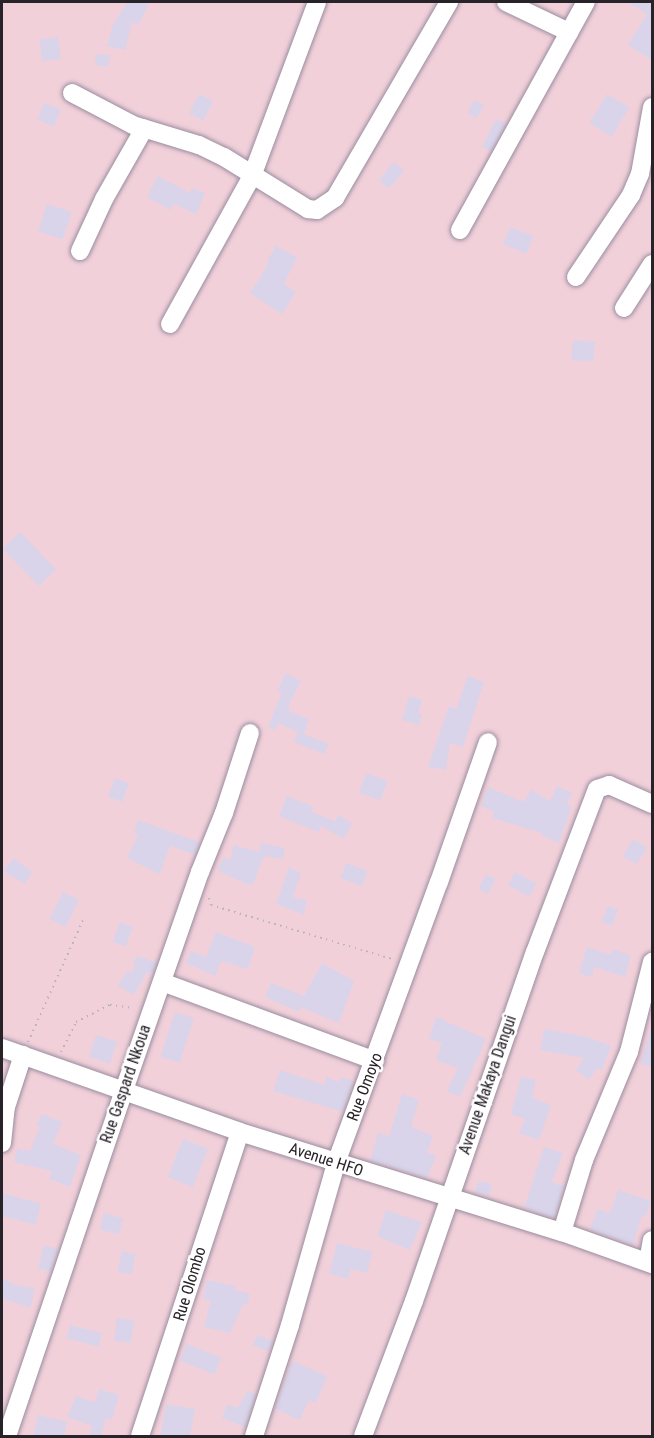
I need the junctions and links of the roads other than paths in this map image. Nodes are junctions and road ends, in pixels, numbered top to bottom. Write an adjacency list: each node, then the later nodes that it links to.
1 (317, 2): 9 (street)
2 (449, 2): 9 (street)
3 (506, 2): 5 (street)
4 (586, 2): 5 (street)
5 (569, 32): 10 (street)
6 (72, 93): 8 (street)
7 (652, 107): 13 (street)
8 (144, 129): 9 (street); 11 (street)
9 (252, 176): 15 (street)
10 (460, 230)
11 (80, 251)
12 (652, 264): 14 (street)
13 (576, 276)
14 (624, 308)
15 (170, 324)
16 (250, 733): 20 (street, Rue Gaspard Nkoua)
17 (488, 742): 23 (street, Rue Omoyo)
18 (652, 802): 28 (street, Avenue Makaya Dangui)
19 (652, 962): 29 (street)
20 (162, 982): 23 (street); 24 (street, Rue Gaspard Nkoua)
21 (2, 1048): 22 (street, Avenue HFO)
22 (23, 1055): 24 (street, Avenue HFO); 26 (street)
23 (375, 1061): 27 (street, Rue Omoyo)
24 (124, 1090): 25 (street, Avenue HFO); 32 (street, Rue Gaspard Nkoua)
25 (240, 1132): 27 (street, Avenue HFO); 33 (street, Rue Olombo)
26 (2, 1143)
27 (336, 1163): 28 (street, Avenue HFO); 34 (street, Rue Omoyo)
28 (448, 1198): 29 (street, Avenue HFO); 35 (street, Avenue Makaya Dangui)
29 (562, 1232): 31 (street, Avenue HFO)
30 (652, 1240): 31 (street)
31 (650, 1263)
32 (7, 1435)
33 (140, 1437)
34 (254, 1437)
35 (363, 1437)

